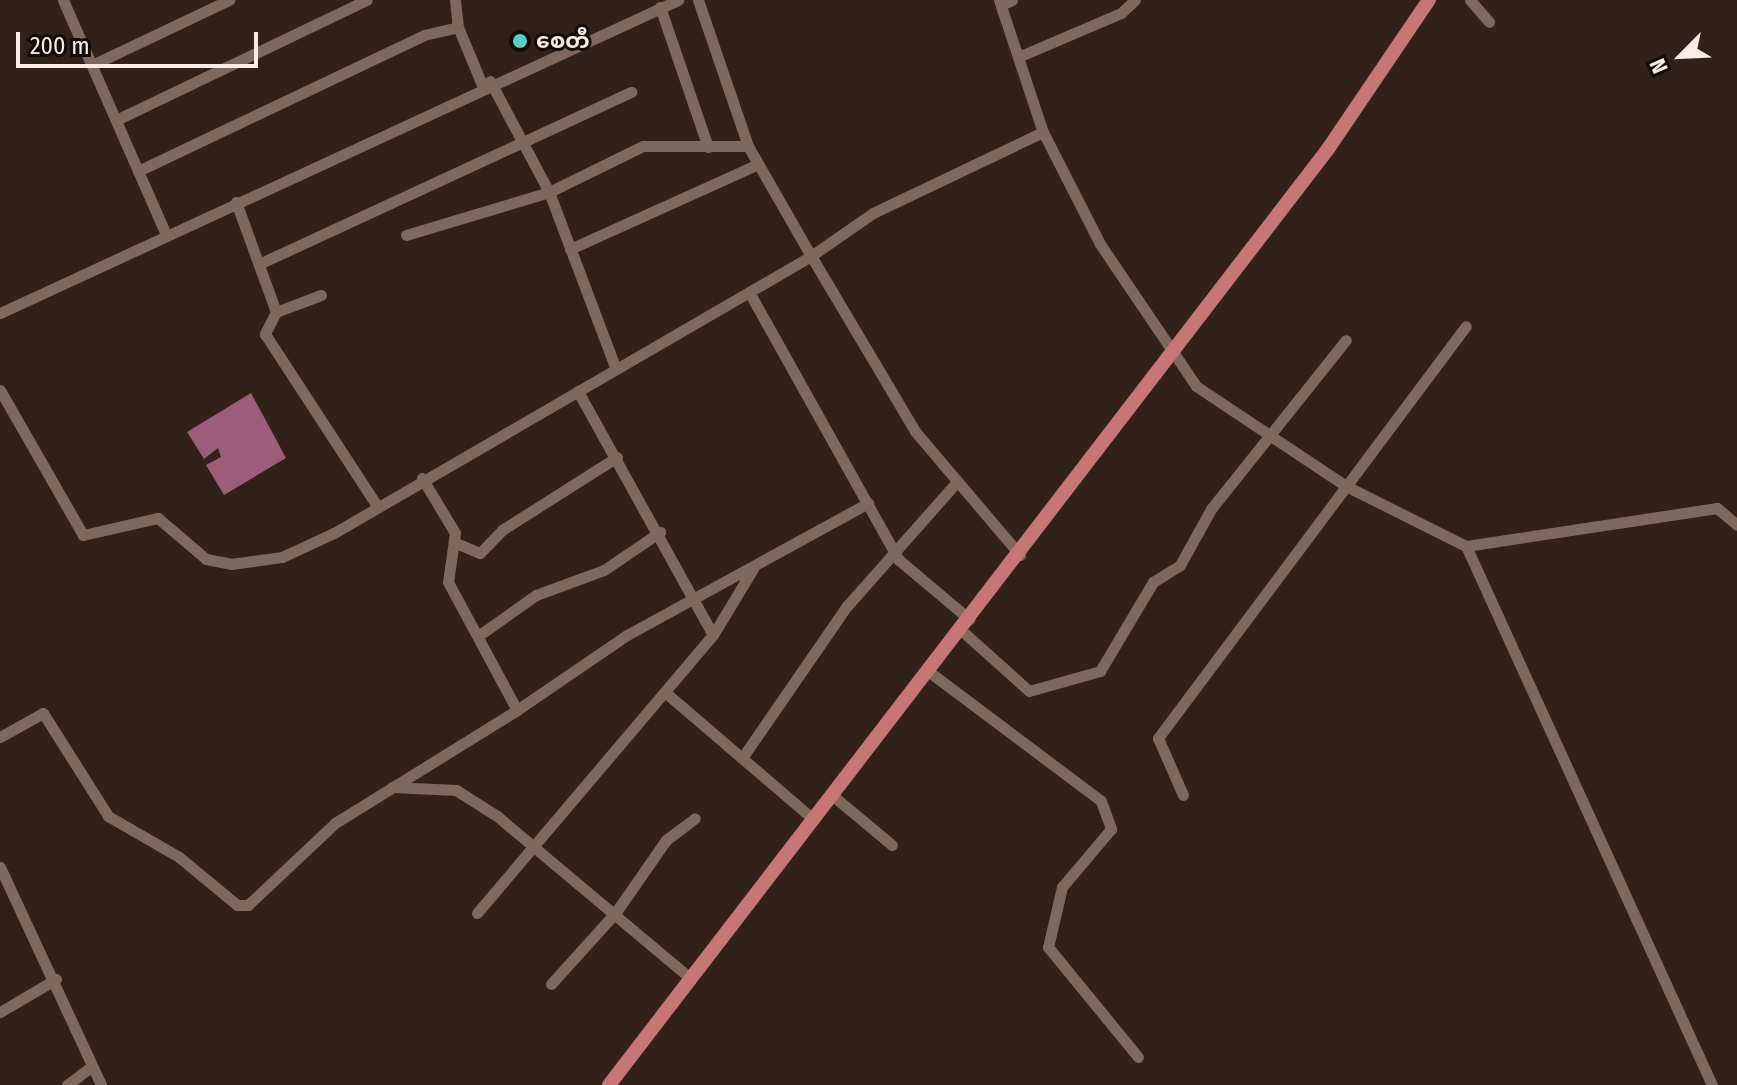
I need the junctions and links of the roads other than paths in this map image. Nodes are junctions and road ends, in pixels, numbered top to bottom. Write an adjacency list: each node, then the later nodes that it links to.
1 (63, 0): 15 (street)
2 (229, 0): 15 (street)
3 (367, 0): 18 (street)
4 (455, 0): 13 (street)
5 (678, 0): 11 (street)
6 (698, 0): 21 (street)
7 (1135, 0): 14 (street)
8 (1429, 0): 38 (main road)
9 (1470, 0): 12 (street)
10 (1004, 2): 14 (street)
11 (660, 7): 16 (street); 22 (street)
12 (1489, 22)
13 (458, 27): 16 (street); 24 (street)
14 (1018, 57): 19 (street)
15 (92, 65): 18 (street)
16 (486, 83): 20 (street); 26 (street)
17 (631, 92): 20 (street)
18 (116, 120): 24 (street)
19 (1043, 132): 30 (street); 38 (street)
20 (523, 140): 25 (street); 31 (street)
21 (748, 146): 22 (street); 23 (street)
22 (708, 147): 25 (street)
23 (758, 164): 29 (street); 30 (street)
24 (138, 171): 27 (street)
25 (549, 192): 28 (street); 29 (street)
26 (236, 202): 27 (street); 31 (street)
27 (165, 232): 35 (street)
28 (406, 235)
29 (570, 249): 39 (street)
30 (811, 256): 32 (street); 45 (street)
31 (261, 263): 34 (street)
32 (749, 292): 39 (street); 47 (street)
33 (321, 295): 34 (street)
34 (276, 312): 48 (street)
35 (0, 313)
36 (1466, 326): 46 (street)
37 (1346, 340): 42 (street)
38 (1175, 350): 42 (street); 54 (main road)
39 (616, 369): 41 (street)
40 (0, 390): 48 (street)
41 (578, 391): 43 (street); 44 (street)
42 (1271, 438): 46 (street); 57 (street)
43 (617, 457): 50 (street); 51 (street)
44 (422, 478): 48 (street); 51 (street)
45 (954, 485): 53 (street); 54 (street)
46 (1346, 486): 52 (street); 67 (street)
47 (868, 503): 53 (street); 55 (street)
48 (377, 506)
49 (1737, 525): 52 (street)
50 (660, 532): 56 (street); 59 (street)
51 (456, 543): 59 (street)
52 (1466, 546): 85 (street)
53 (893, 548): 57 (street); 64 (street)
54 (1020, 555): 57 (main road)
55 (754, 567): 56 (street); 58 (street)
56 (698, 598): 58 (street); 62 (street)
57 (965, 624): 60 (main road)
58 (713, 635): 61 (street)
59 (478, 636): 62 (street)
60 (928, 671): 66 (main road); 80 (street)
61 (666, 693): 64 (street); 71 (street)
62 (517, 710): 65 (street)
63 (0, 737): 65 (street)
64 (742, 758): 69 (street)
65 (392, 787): 71 (street)
66 (832, 795): 69 (main road); 70 (street)
67 (1183, 795)
68 (695, 818): 74 (street)
69 (814, 820): 77 (main road)
70 (892, 845)
71 (540, 846): 74 (street); 75 (street)
72 (0, 867): 73 (street)
73 (5, 887): 76 (street)
74 (616, 912): 77 (street); 78 (street)
75 (477, 913)
76 (56, 979): 79 (street); 81 (street)
77 (691, 979): 84 (main road)
78 (551, 984)
79 (0, 1012)
80 (1138, 1057)
81 (91, 1067): 82 (street); 83 (street)
82 (67, 1085)
83 (101, 1085)
84 (609, 1085)
85 (1712, 1085)

